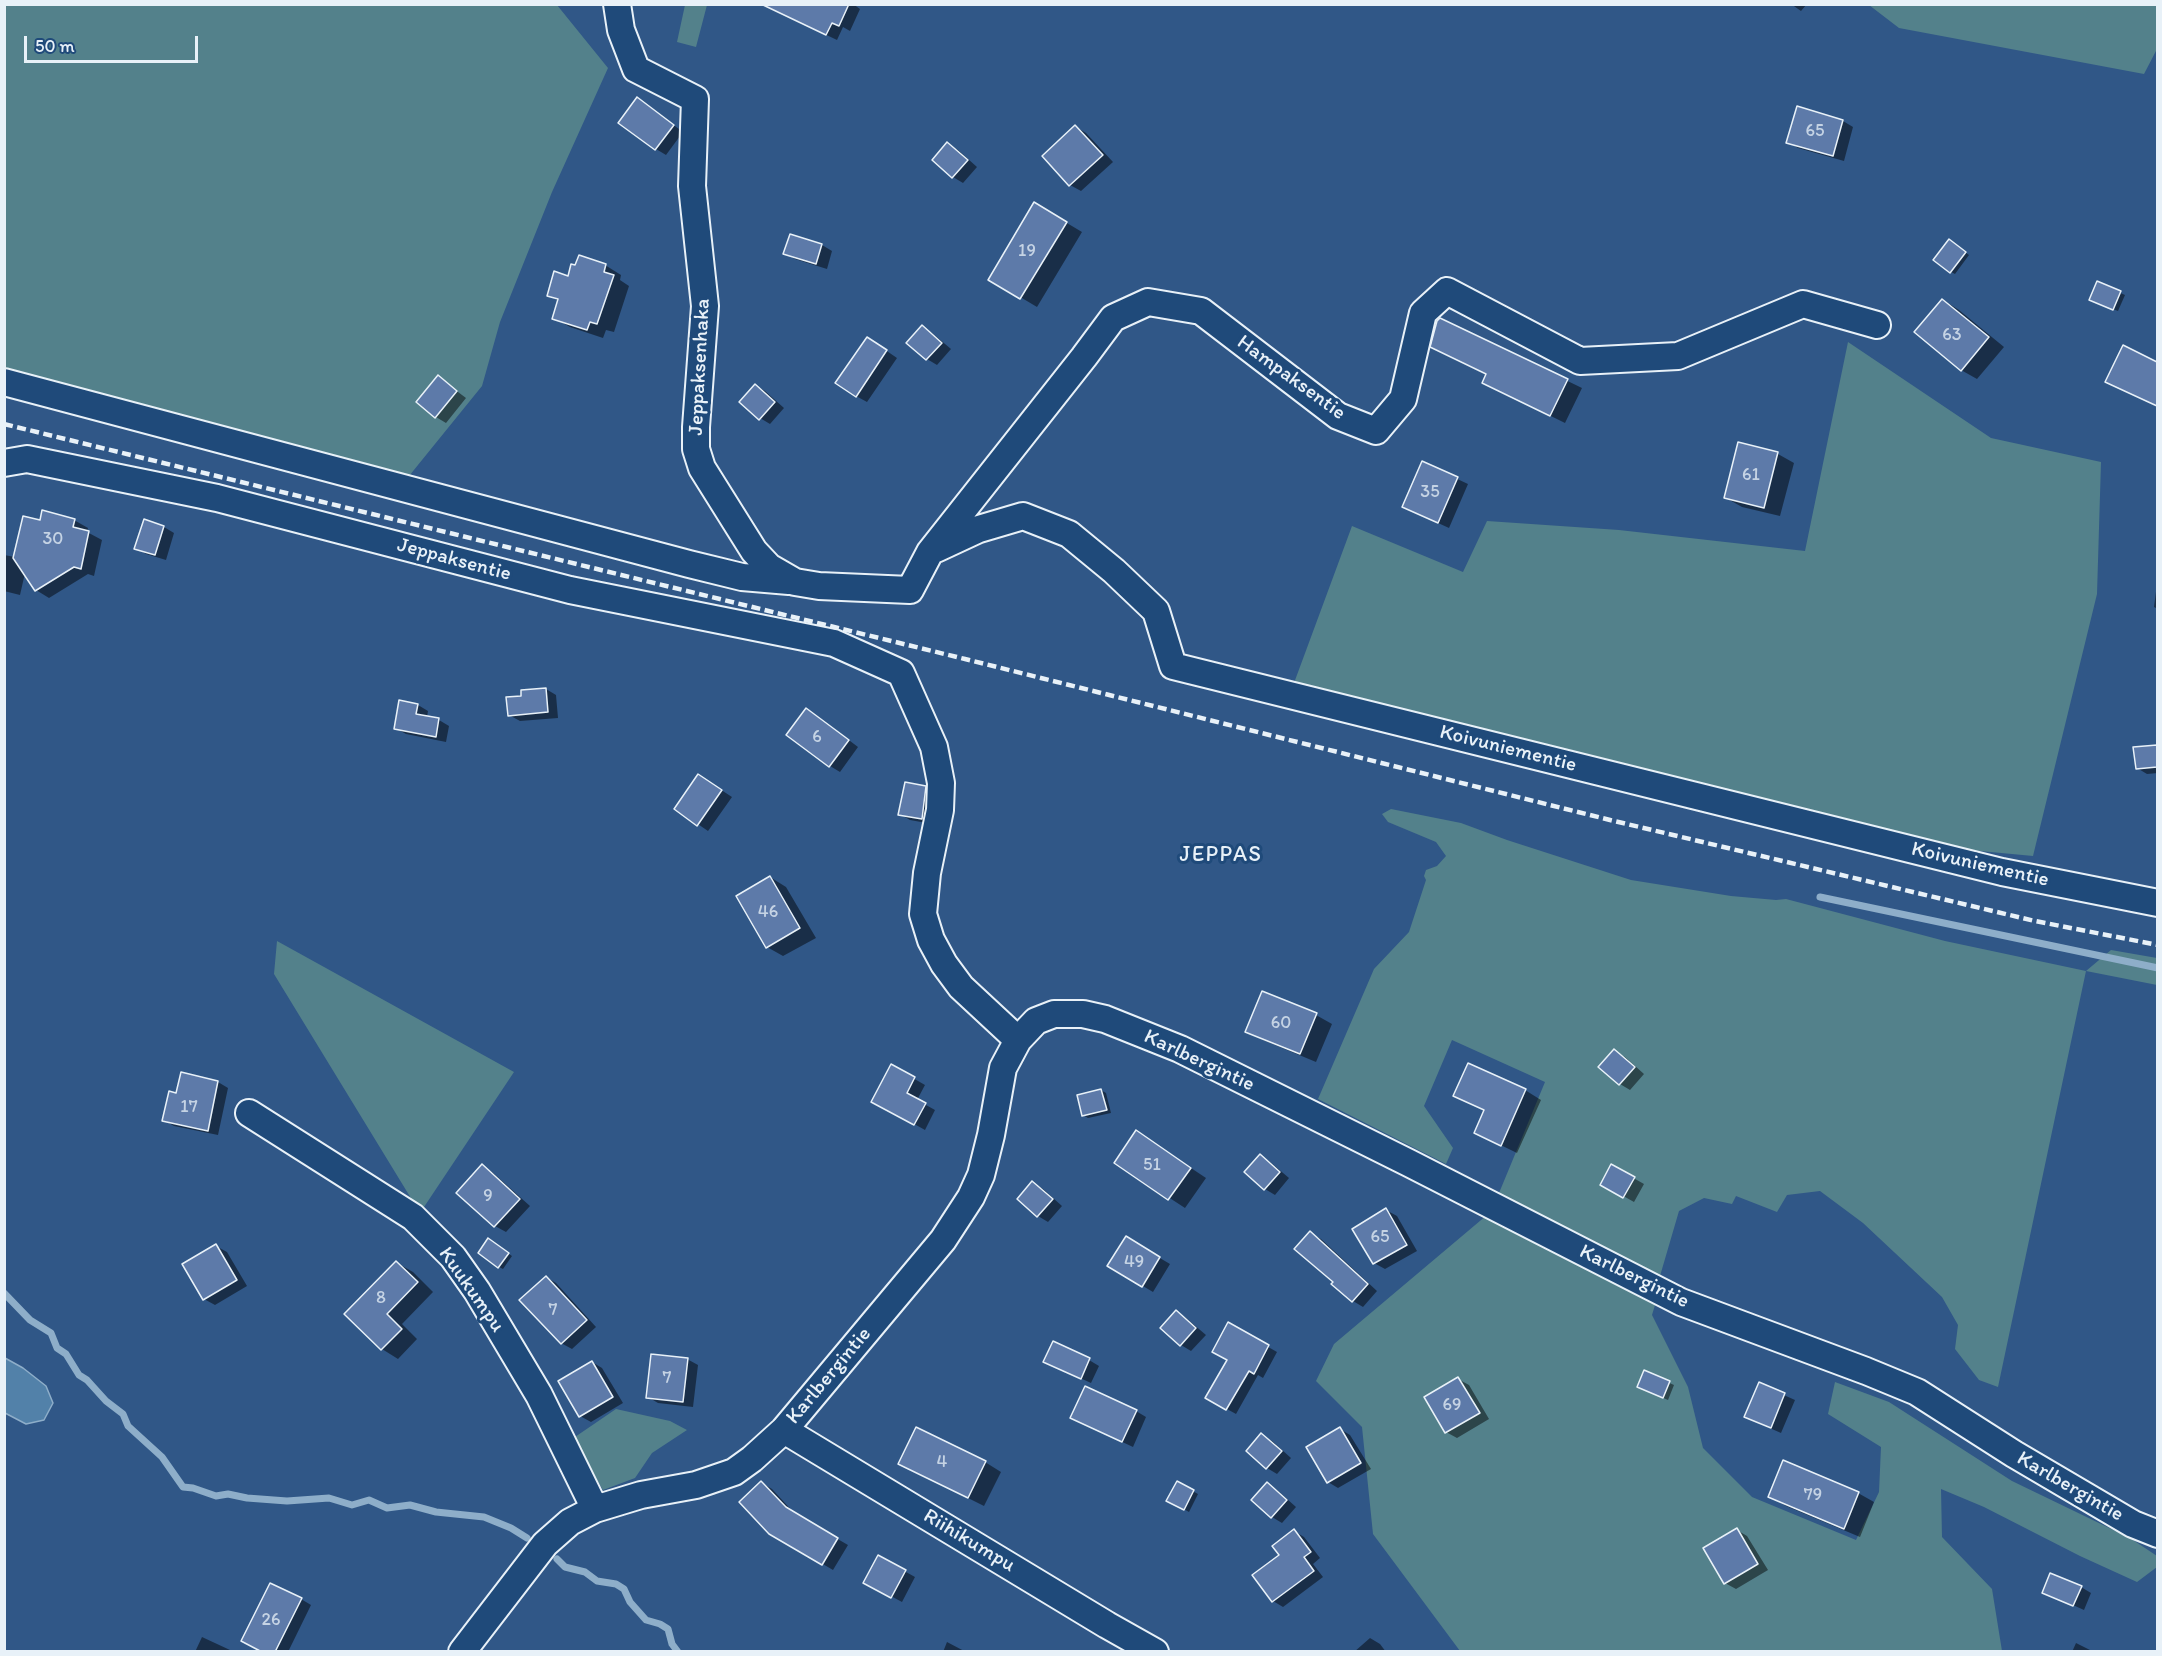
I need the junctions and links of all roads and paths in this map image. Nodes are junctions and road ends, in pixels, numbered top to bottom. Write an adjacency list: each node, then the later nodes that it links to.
1 (617, 4): 6 (street, Jeppaksenhaka)
2 (1877, 326): 5 (street, Hampaksentie)
3 (4, 382): 6 (street)
4 (4, 463): 9 (street, Jeppaksentie)
5 (930, 552): 7 (street, Hampaksentie); 8 (street, Koivuniementie)
6 (795, 582): 7 (street, Jeppaksenhaka)
7 (910, 590)
8 (2157, 903)
9 (1017, 1040): 11 (street, Karlbergintie); 13 (street, Karlbergintie)
10 (249, 1113): 12 (street, Kuukumpu)
11 (783, 1430): 12 (street, Karlbergintie); 15 (street, Riihikumpu)
12 (595, 1509): 14 (street, Karlbergintie)
13 (2157, 1534)
14 (462, 1652)
15 (1155, 1652)

